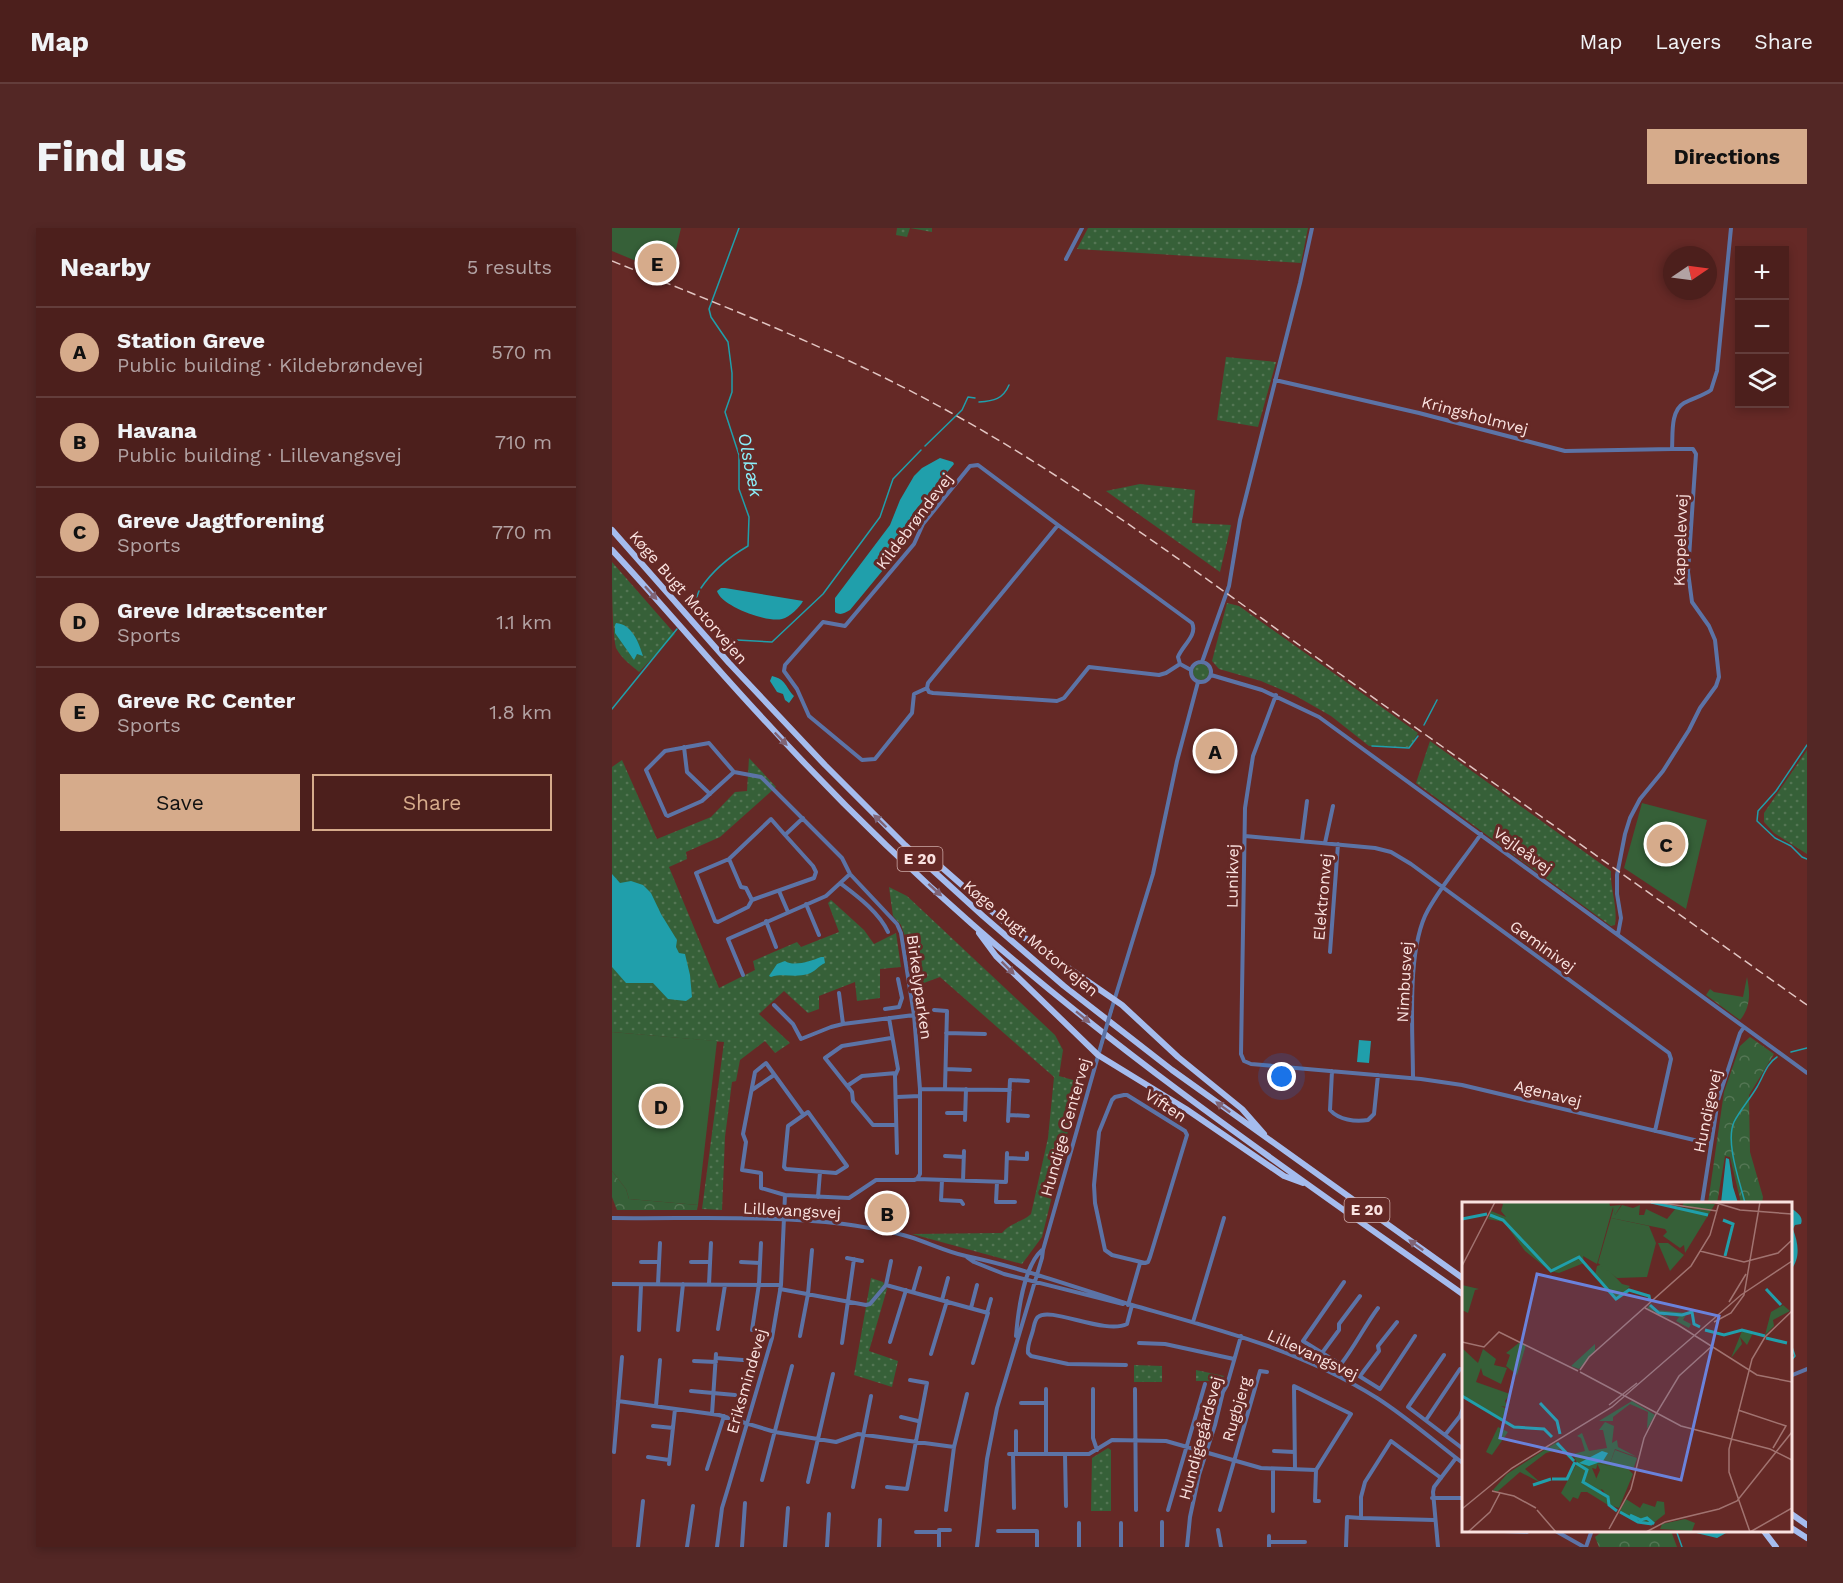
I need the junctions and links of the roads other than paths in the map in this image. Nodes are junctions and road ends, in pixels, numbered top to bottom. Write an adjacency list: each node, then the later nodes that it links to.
1 (1082, 228): 4 (street)
2 (1312, 228): 5 (street)
3 (1731, 228): 6 (street)
4 (1066, 259)
5 (1275, 380): 6 (street, Kringsholmvej); 10 (street)
6 (1672, 449): 41 (street, Kappelevvej)
7 (1058, 525): 11 (street, Kildebrøndevej); 15 (street, Kildebrøndevej); 15 (street, Kildebrøndevej)
8 (612, 530): 29 (highway, Køge Bugt Motorvejen / E 20, one-way to 8)
9 (612, 550): 39 (highway, Køge Bugt Motorvejen / E 20, one-way to 39)
10 (1202, 662): 12 (street); 13 (street)
11 (1180, 664): 12 (street); 15 (street)
12 (1191, 670): 14 (street)
13 (1210, 675): 14 (street); 16 (street, Vejleåvej)
14 (1198, 681): 48 (street)
15 (927, 688)
16 (1276, 695): 23 (street, Vejleåvej); 25 (street, Lunikvej)
17 (684, 747): 18 (street); 19 (street); 19 (street)
18 (734, 772): 19 (street); 22 (street, Birkelyparken)
19 (710, 794)
20 (1308, 801): 26 (street)
21 (1333, 806): 27 (street)
22 (803, 818): 24 (street); 31 (street, Birkelyparken)
23 (1481, 834): 33 (street, Nimbusvej); 41 (street, Vejleåvej)
24 (785, 835): 30 (street); 34 (street)
25 (1245, 836): 26 (street, Geminivej); 62 (street, Lunikvej)
26 (1302, 840): 27 (street, Geminivej)
27 (1325, 843): 28 (street, Geminivej)
28 (1338, 844): 33 (street, Geminivej); 44 (street, Elektronvej)
29 (905, 845): 48 (highway); 87 (highway, Køge Bugt Motorvejen / E 20, one-way to 29)
30 (729, 859): 35 (street); 35 (street)
31 (850, 874): 32 (street); 53 (street, Birkelyparken)
32 (840, 883): 36 (street); 40 (street)
33 (1443, 888): 70 (street, Nimbusvej); 86 (street, Geminivej)
34 (779, 891): 35 (street); 37 (street)
35 (752, 900)
36 (806, 904): 37 (street); 42 (street)
37 (788, 912): 38 (street)
38 (766, 921): 43 (street); 45 (street)
39 (971, 923): 61 (highway, one-way to 61); 99 (highway, Køge Bugt Motorvejen / E 20, one-way to 99)
40 (888, 932)
41 (1618, 934): 57 (street, Vejleåvej)
42 (819, 935)
43 (776, 947)
44 (1330, 952)
45 (743, 975)
46 (898, 979): 50 (street)
47 (839, 993): 56 (street)
48 (1115, 1000): 61 (street, Hundige Centervej, bridge); 87 (highway)
49 (774, 1005): 56 (street)
50 (899, 1007): 51 (street); 54 (street)
51 (885, 1009)
52 (934, 1010): 58 (street, Birkelyparken)
53 (914, 1015): 54 (street); 73 (street, Birkelyparken)
54 (900, 1017): 55 (street)
55 (889, 1018): 56 (street); 60 (street)
56 (843, 1024)
57 (1744, 1027): 67 (street, Vejleåvej); 88 (street, Hundigevej)
58 (946, 1033): 59 (street, Birkelyparken); 63 (street, Birkelyparken)
59 (985, 1034)
60 (891, 1038): 66 (street); 72 (street)
61 (1098, 1056): 99 (highway); 112 (street, Hundige Centervej)
62 (1244, 1062): 65 (street, Agenavej)
63 (946, 1069): 64 (street); 74 (street, Birkelyparken)
64 (970, 1070)
65 (1332, 1071): 69 (street, Agenavej); 69 (street)
66 (896, 1073): 72 (street); 79 (street)
67 (1807, 1073)
68 (774, 1075): 76 (street); 76 (street); 82 (street)
69 (1378, 1075): 70 (street, Agenavej)
70 (1413, 1078): 86 (street, Agenavej)
71 (1028, 1081): 77 (street)
72 (847, 1086): 85 (street)
73 (920, 1089): 74 (street); 78 (street, Birkelyparken)
74 (945, 1089): 75 (street)
75 (966, 1089): 77 (street); 81 (street)
76 (752, 1090): 100 (street)
77 (1010, 1090): 83 (street)
78 (920, 1096): 79 (street); 95 (street, Birkelyparken)
79 (897, 1097): 85 (street)
80 (947, 1113): 81 (street)
81 (965, 1113): 84 (street)
82 (803, 1114): 94 (street); 94 (street)
83 (1028, 1116)
84 (965, 1120)
85 (896, 1125): 90 (street)
86 (1655, 1131): 88 (street, Agenavej)
87 (1270, 1141): 129 (highway, Køge Bugt Motorvejen / E 20, one-way to 87)
88 (1711, 1144): 103 (street, Hundigevej)
89 (964, 1151): 93 (street)
90 (897, 1153)
91 (1027, 1153): 98 (street)
92 (945, 1156): 93 (street)
93 (964, 1157): 97 (street)
94 (820, 1172): 101 (street)
95 (917, 1179): 96 (street); 101 (street)
96 (942, 1180): 97 (street); 104 (street)
97 (963, 1181): 98 (street)
98 (997, 1182): 102 (street)
99 (1312, 1187): 146 (highway, Køge Bugt Motorvejen / E 20)
100 (785, 1195): 101 (street); 107 (street)
101 (818, 1197)
102 (1015, 1202)
103 (1702, 1202)
104 (963, 1204)
105 (612, 1218): 107 (street, Lillevangsvej)
106 (1224, 1218): 155 (street)
107 (784, 1220): 113 (street, Lillevangsvej); 142 (street, Eriksmindevej)
108 (660, 1243): 119 (street)
109 (711, 1243): 121 (street)
110 (761, 1243): 123 (street)
111 (812, 1250): 145 (street)
112 (1043, 1250): 126 (street, Hundige Centervej); 127 (street, Hundige Centervej)
113 (967, 1256): 126 (street, Lillevangsvej); 130 (street, Lillevangsvej)
114 (847, 1258): 115 (street)
115 (854, 1259): 116 (street); 150 (street)
116 (862, 1261)
117 (891, 1261): 140 (street)
118 (641, 1262): 119 (street)
119 (659, 1262): 134 (street)
120 (691, 1262): 121 (street)
121 (710, 1262): 136 (street)
122 (741, 1262): 123 (street)
123 (760, 1263): 137 (street)
124 (1140, 1263): 124 (street, Viften); 151 (street, Viften)
125 (920, 1268): 144 (street)
126 (1030, 1272): 127 (street, Lillevangsvej); 130 (street, Hundige Centervej)
127 (1038, 1274): 131 (street, Hundige Centervej); 151 (street, Lillevangsvej)
128 (948, 1278): 149 (street)
129 (1462, 1278)
130 (1027, 1280): 131 (street, Lillevangsvej); 165 (street, Hundige Centervej)
131 (1035, 1282): 151 (street, Lillevangsvej); 165 (street, Hundige Centervej)
132 (1344, 1282): 168 (street)
133 (612, 1284): 138 (street)
134 (658, 1284): 135 (street); 138 (street)
135 (683, 1284): 136 (street); 159 (street)
136 (709, 1284): 139 (street)
137 (759, 1284): 139 (street); 142 (street); 160 (street)
138 (641, 1285): 158 (street)
139 (725, 1285): 157 (street)
140 (886, 1285): 143 (street); 150 (street)
141 (977, 1285): 152 (street)
142 (780, 1287): 145 (street); 212 (street, Eriksmindevej)
143 (906, 1290): 144 (street); 164 (street)
144 (914, 1292): 149 (street)
145 (808, 1294): 150 (street); 161 (street)
146 (1462, 1294)
147 (1360, 1296): 168 (street)
148 (991, 1299): 154 (street)
149 (945, 1301): 152 (street); 169 (street)
150 (850, 1302): 166 (street)
151 (1129, 1304): 155 (street, Lillevangsvej); 179 (street, Viften)
152 (971, 1308): 154 (street)
153 (1378, 1308): 178 (street)
154 (987, 1312): 177 (street)
155 (1193, 1322): 162 (street, Lillevangsvej)
156 (1397, 1322): 185 (street)
157 (718, 1329)
158 (639, 1330)
159 (678, 1330)
160 (752, 1330)
161 (800, 1336)
162 (1241, 1336): 173 (street, Hundigegårdsvej); 194 (street, Lillevangsvej)
163 (1415, 1336): 188 (street)
164 (890, 1342)
165 (1016, 1342): 290 (street, Hundige Centervej)
166 (842, 1343)
167 (1138, 1343): 173 (street)
168 (1322, 1353): 178 (street)
169 (932, 1354)
170 (1444, 1354): 205 (street)
171 (622, 1357): 199 (street)
172 (716, 1358): 175 (street); 176 (street); 195 (street)
173 (1234, 1359): 228 (street, Hundigegårdsvej)
174 (660, 1360): 202 (street)
175 (694, 1360)
176 (743, 1360)
177 (973, 1363)
178 (1341, 1364): 185 (street)
179 (1126, 1365)
180 (792, 1366): 216 (street)
181 (1460, 1369): 209 (street)
182 (1807, 1369): 186 (street)
183 (1266, 1372): 235 (street, Rugbjerg)
184 (833, 1374): 219 (street)
185 (1360, 1376): 188 (street)
186 (1792, 1376)
187 (910, 1380): 210 (street)
188 (1371, 1383): 194 (street)
189 (1205, 1384): 222 (street)
190 (1046, 1389): 201 (street)
191 (1093, 1389): 225 (street)
192 (1135, 1389): 220 (street)
193 (691, 1391): 195 (street)
194 (1364, 1391): 211 (street, Lillevangsvej)
195 (713, 1393): 197 (street); 206 (street)
196 (967, 1394): 223 (street)
197 (735, 1395)
198 (871, 1396): 217 (street)
199 (618, 1401): 202 (street); 227 (street)
200 (1021, 1403): 201 (street)
201 (1046, 1403): 231 (street)
202 (656, 1406): 203 (street)
203 (675, 1409): 206 (street); 214 (street)
204 (1462, 1411): 218 (street)
205 (1415, 1413): 209 (street); 211 (street)
206 (712, 1414): 207 (street)
207 (724, 1416): 212 (street); 237 (street)
208 (901, 1417): 210 (street)
209 (1425, 1420): 218 (street)
210 (918, 1421): 221 (street)
211 (1409, 1421): 234 (street, Lillevangsvej)
212 (747, 1423): 216 (street); 284 (street, Eriksmindevej)
213 (653, 1426): 214 (street)
214 (673, 1428): 233 (street)
215 (1016, 1431): 230 (street)
216 (774, 1432): 219 (street); 242 (street)
217 (863, 1434): 219 (street); 221 (street); 244 (street)
218 (1445, 1435): 224 (street)
219 (817, 1438): 243 (street)
220 (1136, 1440): 222 (street, Rugbjerg); 225 (street, Rugbjerg); 256 (street)
221 (915, 1442): 223 (street); 245 (street)
222 (1187, 1446): 228 (street, Rugbjerg); 257 (street)
223 (954, 1447): 255 (street)
224 (1462, 1448)
225 (1097, 1450): 232 (street, Rugbjerg)
226 (1274, 1451): 229 (street)
227 (614, 1452)
228 (1207, 1452): 235 (street, Rugbjerg); 295 (street, Hundigegårdsvej)
229 (1294, 1452): 238 (street); 240 (street)
230 (1013, 1454): 231 (street, Rugbjerg); 254 (street)
231 (1046, 1454): 232 (street, Rugbjerg)
232 (1065, 1454): 252 (street)
233 (648, 1457)
234 (1456, 1458): 236 (street, Lillevangsvej); 241 (street)
235 (1234, 1459): 239 (street, Rugbjerg); 258 (street, Rugbjerg)
236 (1462, 1462)
237 (707, 1469)
238 (1295, 1469): 239 (street, Rugbjerg); 240 (street, Rugbjerg)
239 (1273, 1470): 259 (street)
240 (1316, 1470): 249 (street)
241 (1441, 1478): 246 (street); 262 (street)
242 (762, 1480)
243 (808, 1482)
244 (853, 1487)
245 (887, 1487)
246 (1432, 1498): 247 (street); 264 (street)
247 (1462, 1498)
248 (643, 1501): 282 (street)
249 (1319, 1501)
250 (746, 1503): 285 (street)
251 (693, 1506): 283 (street)
252 (1066, 1506)
253 (788, 1508): 286 (street)
254 (1014, 1508)
255 (946, 1510)
256 (1136, 1510)
257 (1168, 1510)
258 (1220, 1510)
259 (1273, 1511)
260 (829, 1514): 287 (street)
261 (1792, 1514): 268 (highway)
262 (1361, 1518): 264 (street); 297 (street)
263 (880, 1520): 288 (street)
264 (1434, 1520): 298 (street)
265 (1162, 1522): 294 (street)
266 (1079, 1523): 292 (street)
267 (1121, 1523): 293 (street)
268 (1807, 1525)
269 (1792, 1528): 279 (highway)
270 (950, 1530): 274 (street)
271 (1218, 1530): 296 (street)
272 (998, 1531): 291 (street)
273 (916, 1532): 274 (street)
274 (939, 1532): 289 (street)
275 (1558, 1532): 299 (street)
276 (1591, 1532): 299 (street)
277 (1765, 1532): 300 (highway)
278 (1269, 1536): 281 (street)
279 (1807, 1538)
280 (1305, 1542): 281 (street)
281 (1269, 1544)
282 (638, 1547)
283 (687, 1547)
284 (717, 1547)
285 (742, 1547)
286 (785, 1547)
287 (827, 1547)
288 (879, 1547)
289 (939, 1547)
290 (977, 1547)
291 (1036, 1547)
292 (1079, 1547)
293 (1121, 1547)
294 (1162, 1547)
295 (1187, 1547)
296 (1221, 1547)
297 (1346, 1547)
298 (1438, 1547)
299 (1585, 1547)
300 (1776, 1547)

